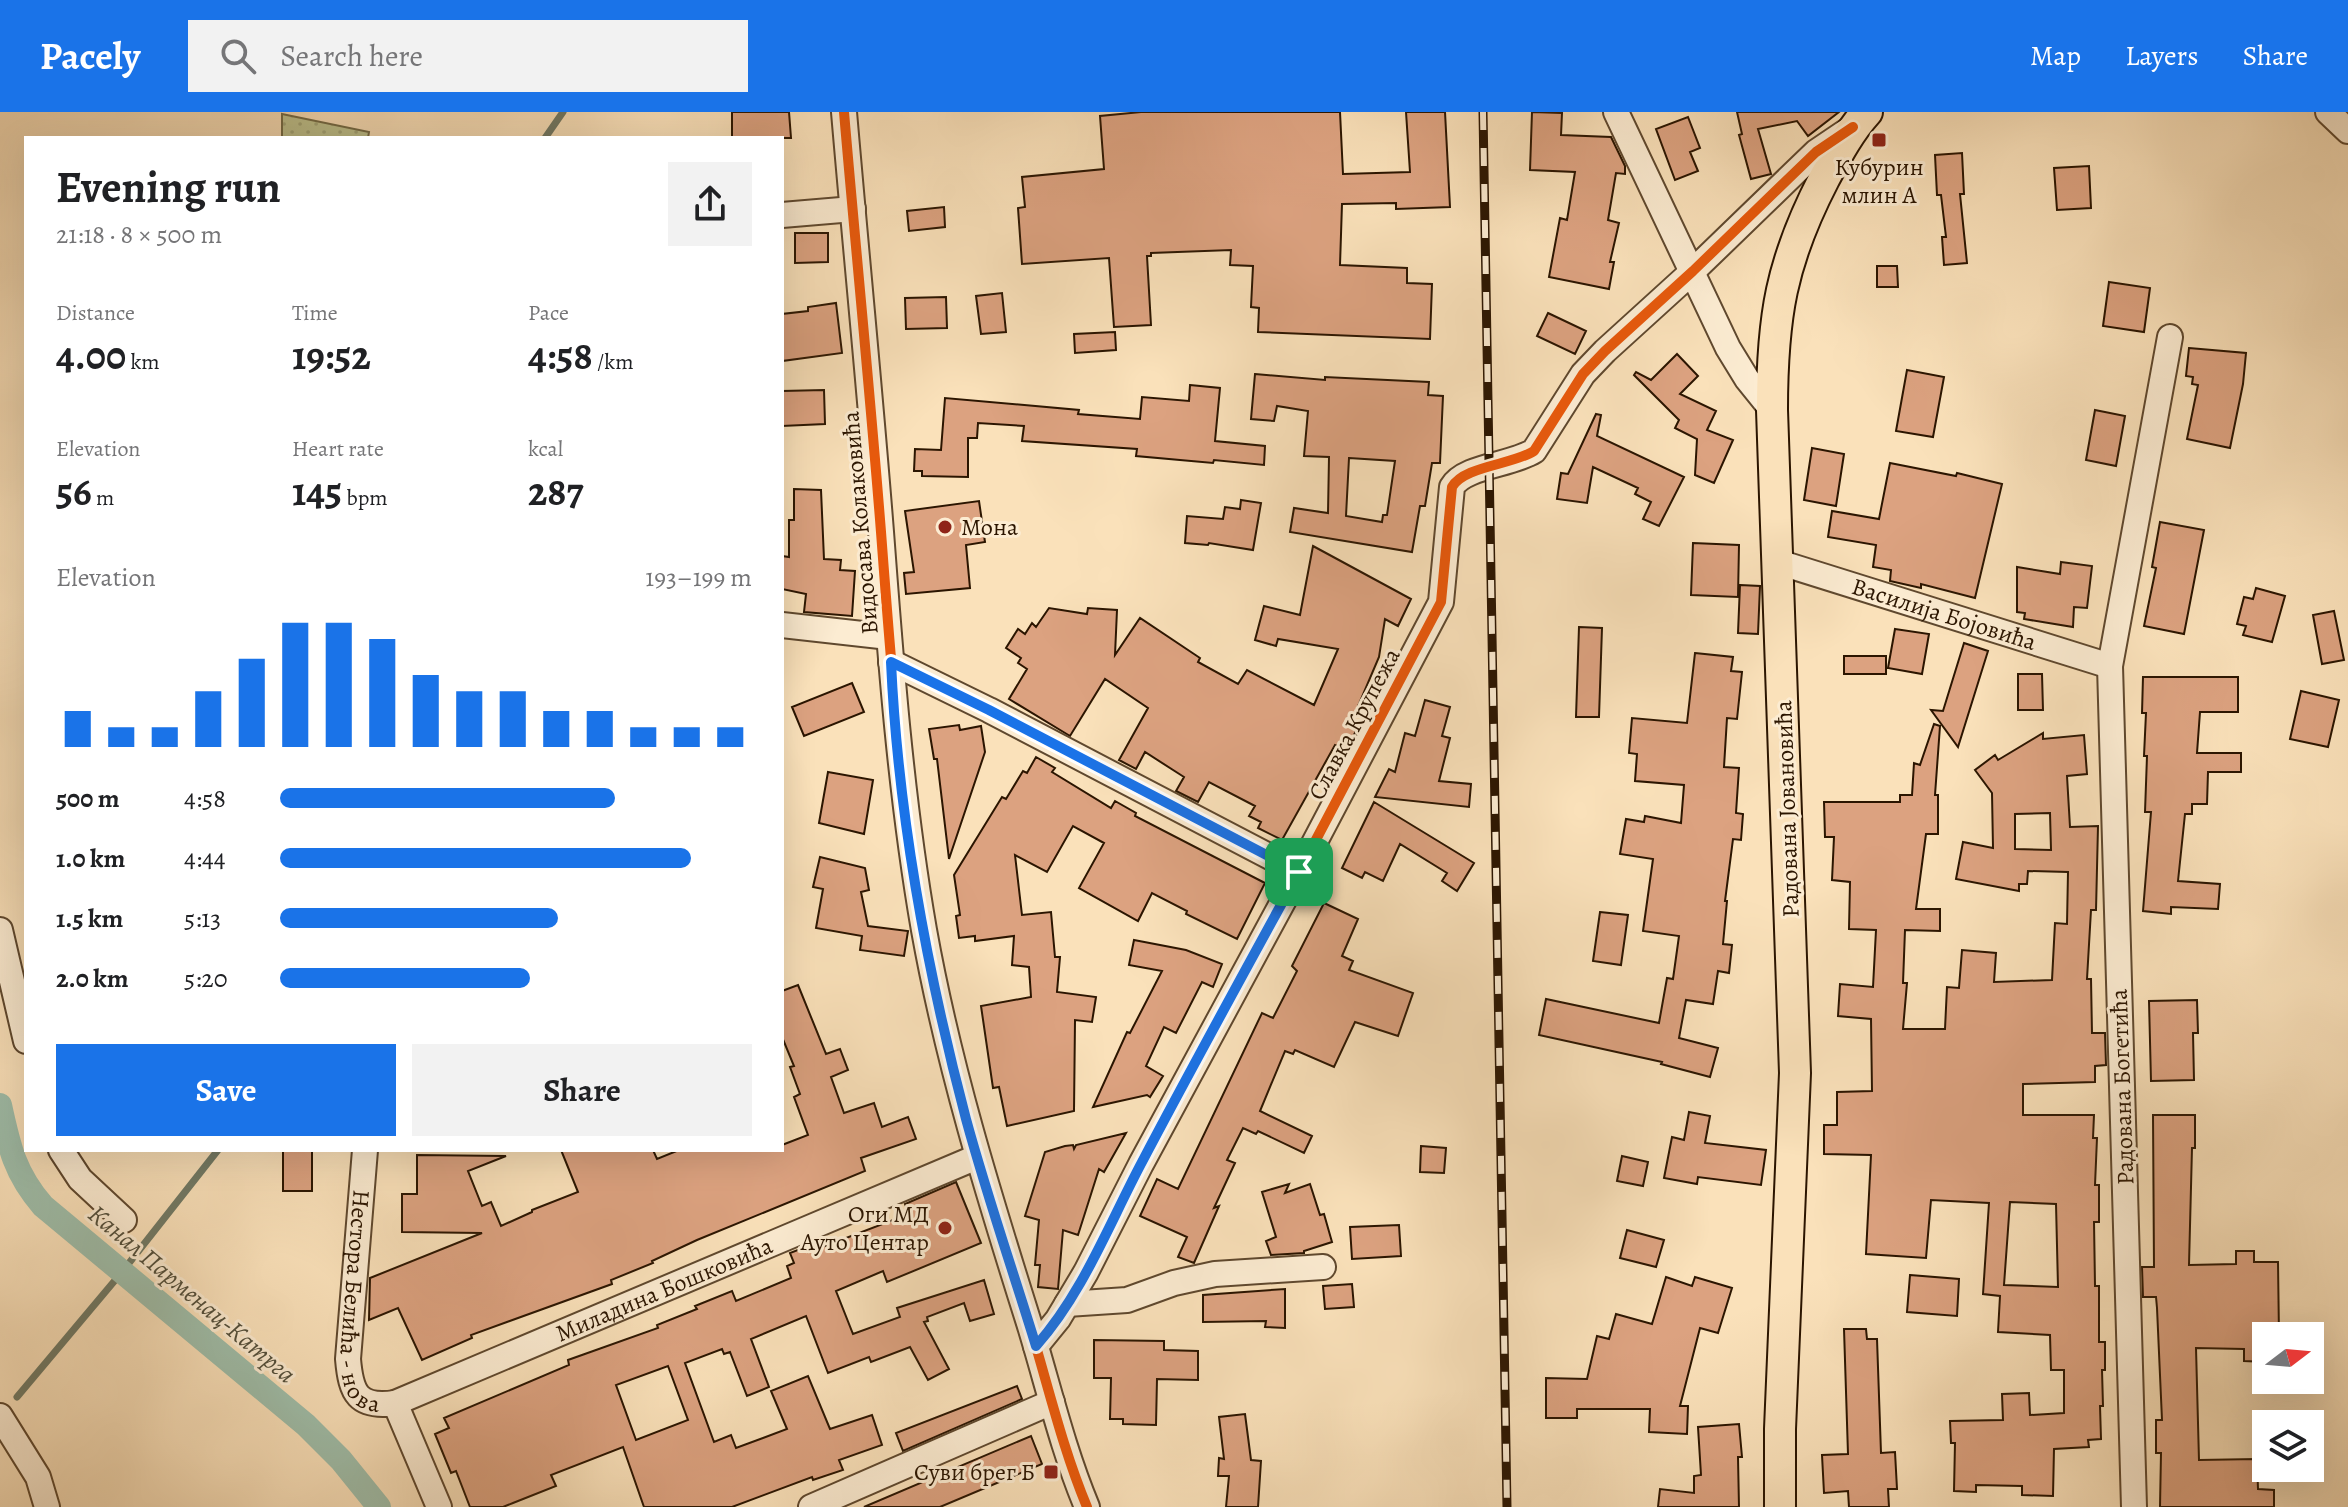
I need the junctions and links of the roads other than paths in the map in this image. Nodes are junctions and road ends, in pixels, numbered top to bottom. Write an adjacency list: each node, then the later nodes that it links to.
1 (844, 112): 6 (street, Видосава Колаковића)
2 (1616, 112): 8 (street)
3 (2328, 112): 5 (street)
4 (1860, 120): 8 (street); 10 (main road, Радована Јовановића)
5 (2348, 131)
6 (853, 209): 7 (street); 13 (street, Видосава Колаковића)
7 (784, 215)
8 (1693, 271): 10 (street); 16 (street, Славка Крупежа)
9 (2170, 337): 15 (street, Радована Богетића)
10 (1772, 410): 11 (main road, Радована Јовановића)
11 (1778, 562): 15 (street, Василија Бојовића); 33 (main road, Радована Јовановића)
12 (784, 625): 13 (street)
13 (889, 637): 14 (street, Видосава Колаковића)
14 (891, 662): 16 (street); 21 (street, Видосава Колаковића)
15 (2110, 666): 34 (street, Радована Богетића)
16 (1299, 872): 24 (street, Славка Крупежа)
17 (0, 930): 18 (street)
18 (24, 1032)
19 (62, 1152): 22 (street)
20 (365, 1153): 27 (street, Нестора Белића - нова)
21 (977, 1157): 25 (street, Видосава Колаковића); 27 (street, Миладина Бошковића)
22 (124, 1220)
23 (1323, 1267): 24 (street)
24 (1067, 1304): 25 (street, Славка Крупежа)
25 (1036, 1346): 26 (street)
26 (1052, 1402): 31 (street); 32 (street)
27 (395, 1403): 30 (street, Нестора Белића - нова)
28 (0, 1416): 29 (street)
29 (47, 1507)
30 (439, 1507)
31 (811, 1507)
32 (1087, 1507)
33 (1780, 1507)
34 (2134, 1507)

